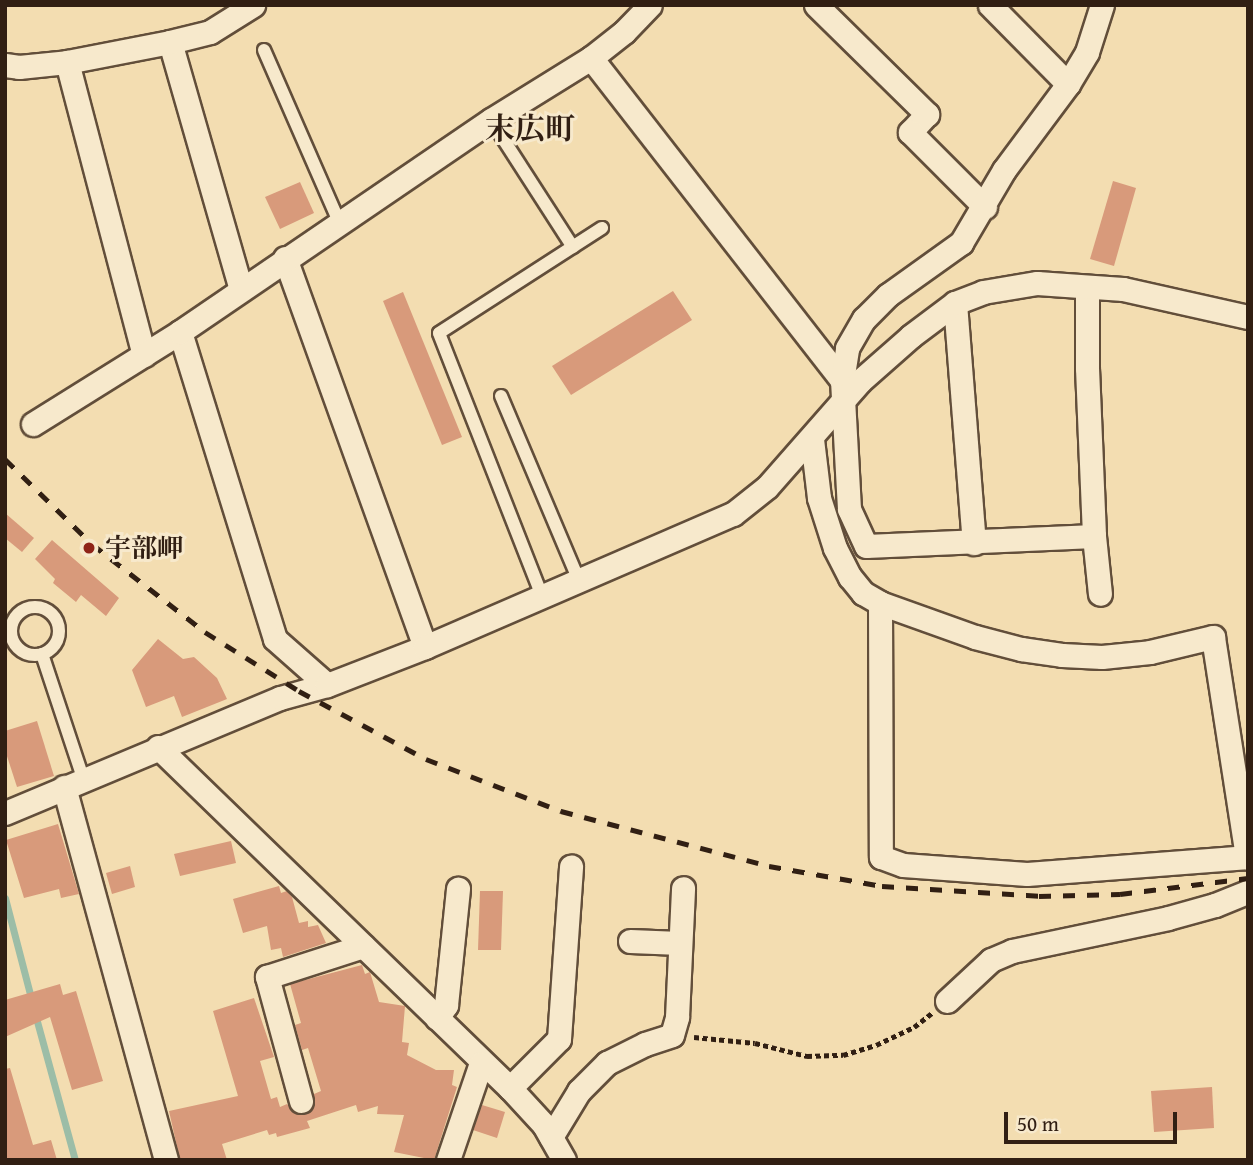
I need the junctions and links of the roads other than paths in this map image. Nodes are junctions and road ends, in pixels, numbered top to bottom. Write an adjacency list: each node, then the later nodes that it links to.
1 (253, 5): 6 (street)
2 (816, 5): 13 (street)
3 (990, 5): 11 (street)
4 (1102, 5): 11 (street)
5 (645, 7): 8 (street)
6 (170, 42): 9 (street); 19 (street)
7 (264, 50): 14 (lane)
8 (591, 58): 12 (street); 24 (street)
9 (67, 62): 10 (street); 23 (street)
10 (5, 65)
11 (1068, 84): 13 (street)
12 (491, 120): 14 (street); 16 (lane)
13 (985, 206): 24 (street)
14 (339, 222): 17 (street)
15 (602, 228): 16 (lane)
16 (573, 247): 32 (lane)
17 (285, 258): 19 (street); 35 (street)
18 (1087, 287): 20 (street); 21 (street); 28 (street)
19 (241, 289): 22 (street)
20 (955, 303): 24 (street); 29 (street)
21 (1248, 317)
22 (180, 332): 23 (street); 37 (street)
23 (144, 355): 26 (street)
24 (842, 391): 27 (street); 29 (street)
25 (501, 396): 30 (lane)
26 (33, 424)
27 (812, 439): 30 (street); 33 (street)
28 (1094, 536): 29 (street); 31 (street)
29 (974, 543)
30 (579, 581): 32 (street)
31 (1100, 594)
32 (542, 596): 35 (street)
33 (880, 603): 41 (street); 41 (street)
34 (8, 631): 36 (lane); 36 (lane)
35 (425, 647): 37 (street)
36 (42, 654): 39 (lane)
37 (327, 685): 38 (street)
38 (159, 747): 39 (street); 48 (street)
39 (74, 784): 40 (street); 55 (street)
40 (5, 813)
41 (1248, 857)
42 (571, 866): 52 (street)
43 (683, 888): 47 (street)
44 (458, 889): 50 (street)
45 (1248, 892): 49 (street)
46 (630, 941): 47 (street)
47 (680, 943): 54 (street)
48 (363, 946): 50 (street); 53 (street)
49 (947, 1001)
50 (437, 1018): 51 (street)
51 (481, 1063): 52 (street); 56 (street)
52 (510, 1088): 54 (street)
53 (301, 1101)
54 (551, 1137): 57 (street)
55 (166, 1160)
56 (448, 1160)
57 (564, 1160)

